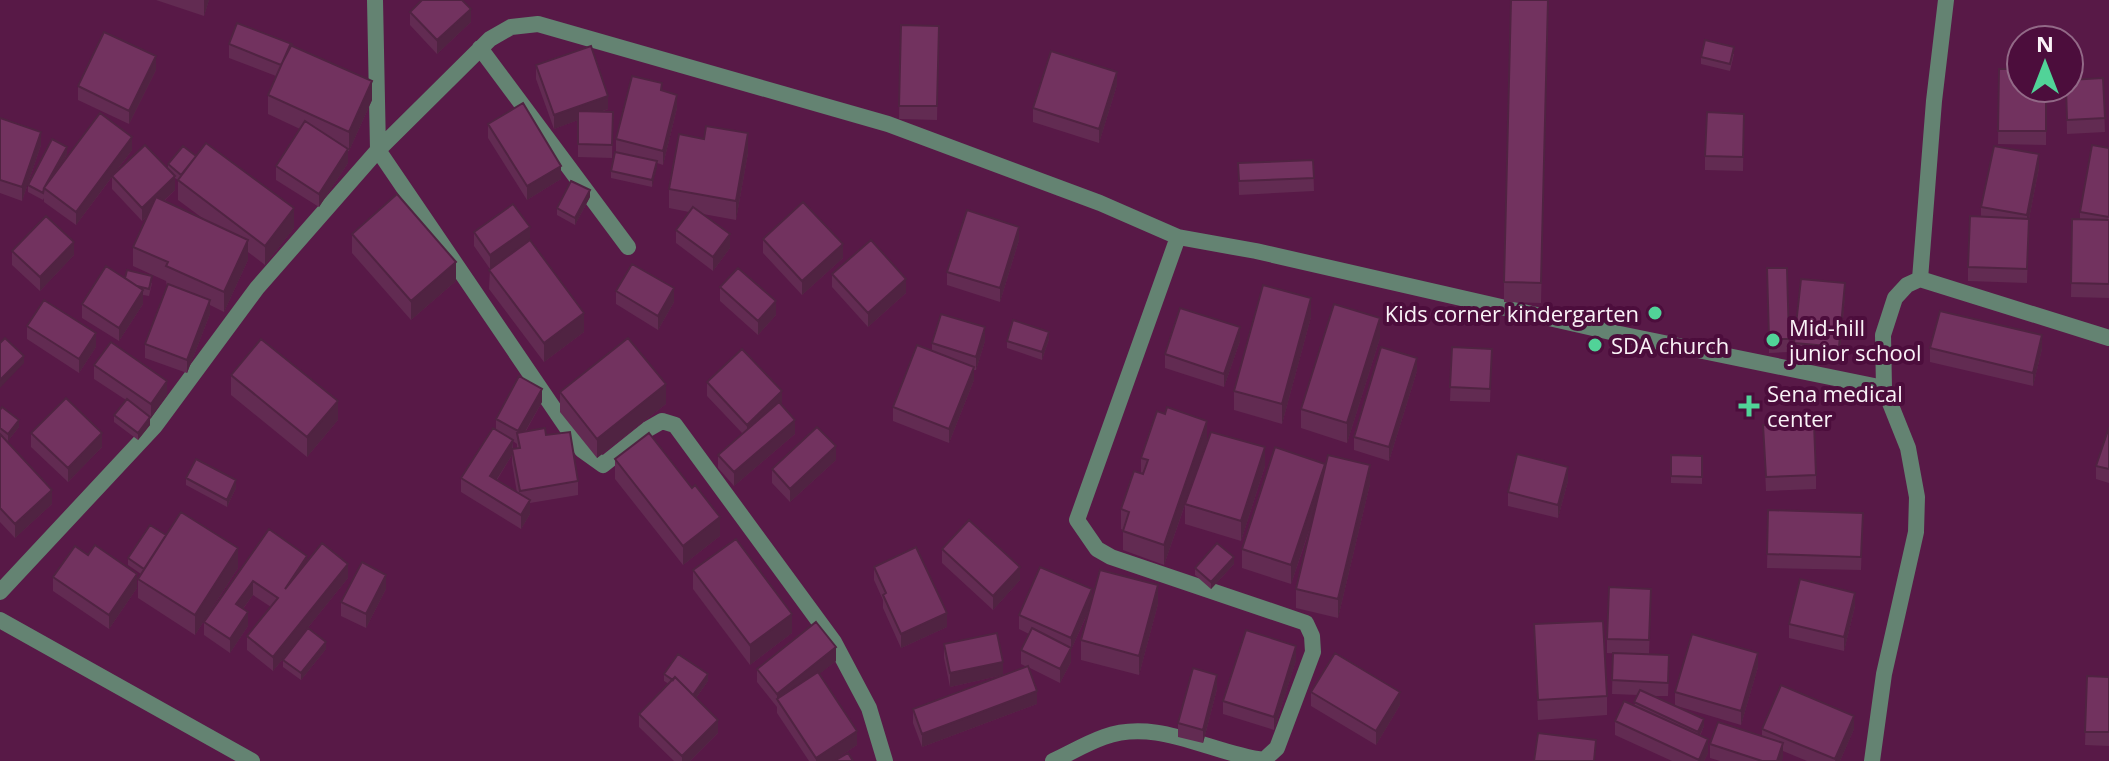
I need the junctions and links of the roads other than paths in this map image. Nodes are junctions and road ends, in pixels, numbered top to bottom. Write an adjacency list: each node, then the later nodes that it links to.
1 (375, 0): 4 (street)
2 (1946, 0): 7 (street)
3 (480, 48): 4 (street); 5 (street); 6 (street)
4 (378, 150): 10 (street); 13 (street)
5 (1178, 237): 9 (street); 14 (street)
6 (628, 247)
7 (1920, 279): 8 (street); 9 (street)
8 (2109, 338)
9 (1884, 388): 15 (street)
10 (0, 592)
11 (0, 620): 12 (street)
12 (252, 761)
13 (885, 761)
14 (1053, 761)
15 (1872, 761)

